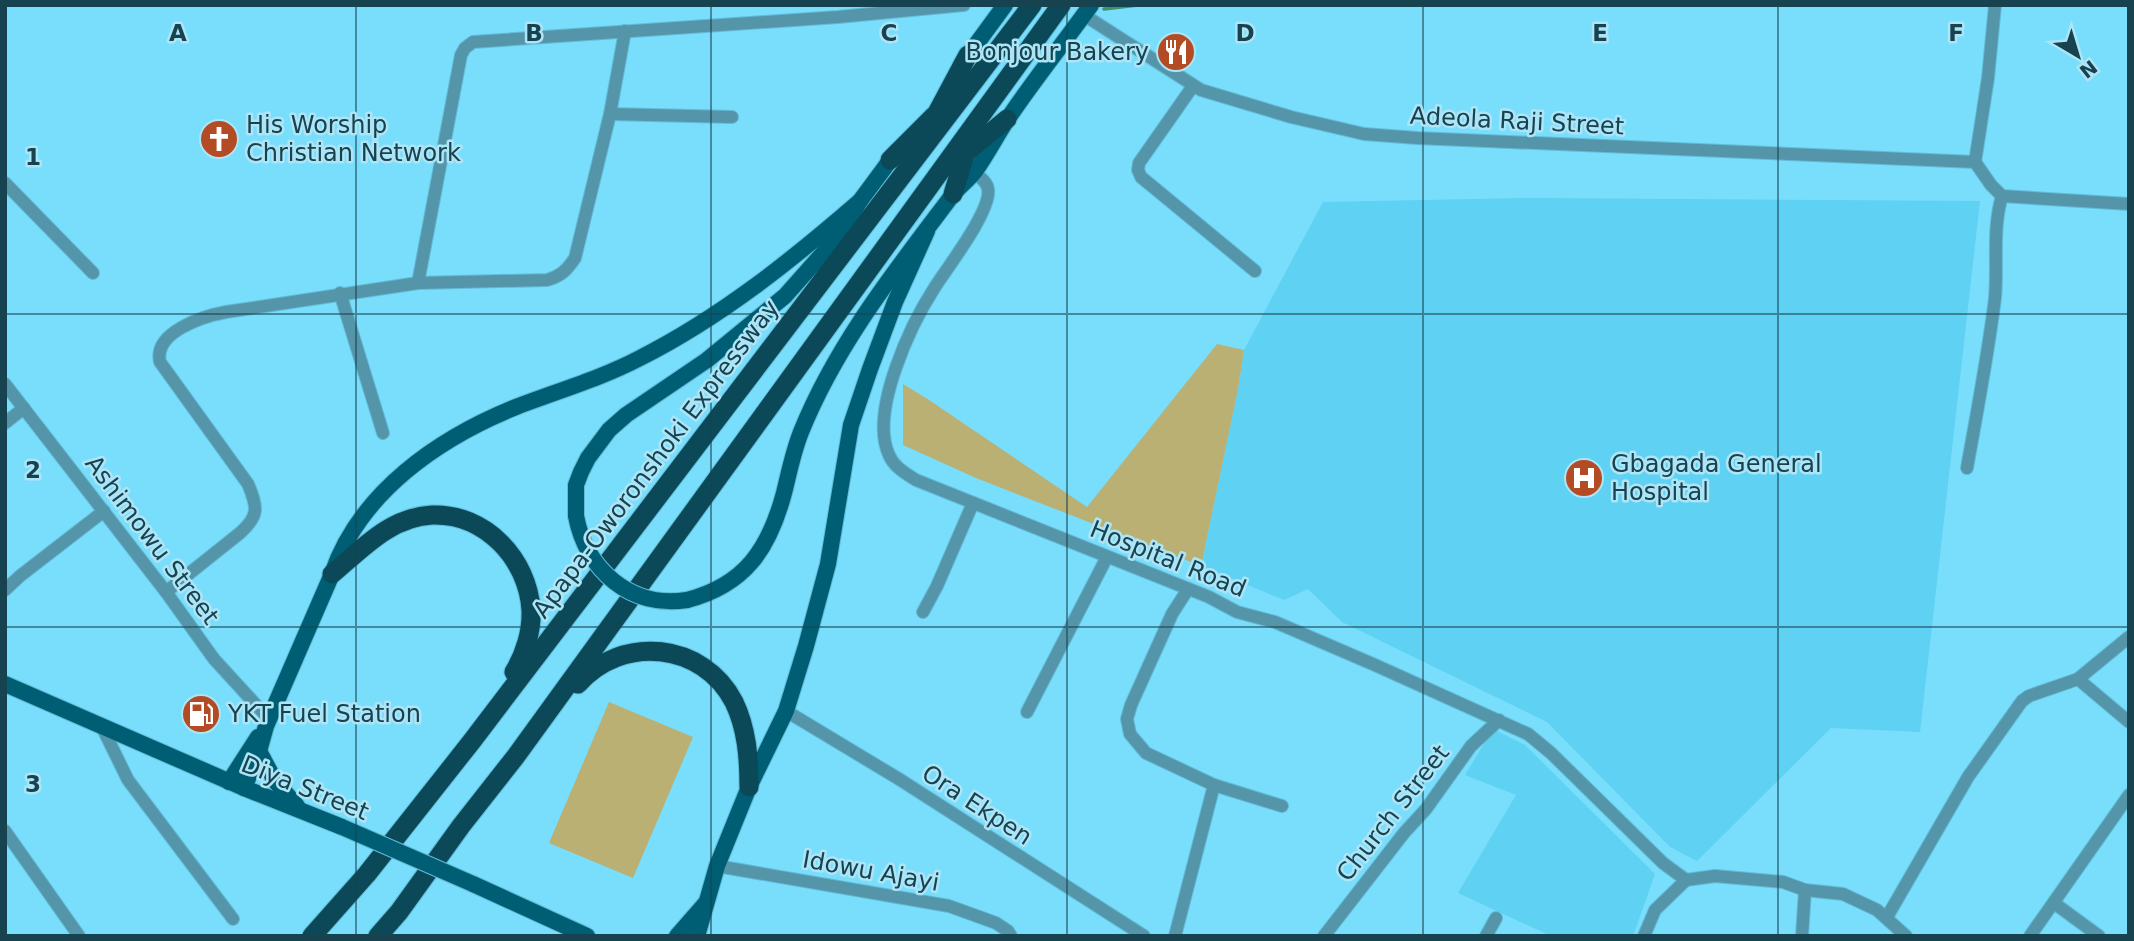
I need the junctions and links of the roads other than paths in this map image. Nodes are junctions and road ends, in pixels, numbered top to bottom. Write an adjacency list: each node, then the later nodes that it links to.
1 (964, 5): 7 (street)
2 (1005, 5): 8 (main road)
3 (1032, 5): 9 (highway, Apapa-Oworonshoki Expressway)
4 (1061, 5): 11 (highway)
5 (1995, 5): 18 (street)
6 (1088, 10): 10 (street, Adeola Raji Street); 15 (main road)
7 (625, 31): 12 (street); 30 (street)
8 (968, 55): 13 (highway); 17 (main road)
9 (985, 66): 13 (highway); 19 (highway, Apapa-Oworonshoki Expressway)
10 (1193, 86): 18 (street, Adeola Raji Street); 28 (street)
11 (985, 108): 16 (highway); 22 (highway)
12 (610, 114): 14 (street); 30 (street)
13 (937, 114): 17 (highway); 19 (highway)
14 (732, 117)
15 (1007, 119): 16 (highway); 20 (main road)
16 (965, 152): 22 (highway); 23 (highway)
17 (890, 160): 25 (main road)
18 (1975, 162): 24 (street)
19 (911, 163): 54 (highway, Apapa-Oworonshoki Expressway)
20 (975, 173): 23 (main road); 37 (street, Hospital Road)
21 (5, 183): 29 (street)
22 (930, 184): 56 (highway)
23 (953, 194): 27 (main road)
24 (2002, 196): 26 (street); 36 (street)
25 (860, 201): 27 (main road, bridge); 40 (main road)
26 (2129, 204)
27 (927, 231): 48 (main road)
28 (1255, 271)
29 (93, 273)
30 (418, 283): 31 (street)
31 (340, 293): 35 (street); 43 (street)
32 (5, 384): 33 (street, Ashimowu Street)
33 (24, 408): 34 (street); 38 (street, Ashimowu Street)
34 (5, 423)
35 (383, 433)
36 (1968, 468)
37 (973, 503): 39 (street, Hospital Road); 44 (street)
38 (104, 511): 42 (street); 43 (street, Ashimowu Street)
39 (1107, 557): 41 (street, Hospital Road); 49 (street)
40 (332, 574): 52 (main road); 54 (highway)
41 (1188, 589): 50 (street, Hospital Road); 58 (street)
42 (5, 590)
43 (166, 592): 52 (street, Ashimowu Street)
44 (923, 612)
45 (2129, 637): 46 (street)
46 (2078, 680): 51 (street); 69 (street)
47 (7, 687): 53 (main road, Diya Street)
48 (786, 711): 59 (main road); 79 (street, Ora Ekpen)
49 (1027, 712)
50 (1499, 720): 65 (street, Hospital Road); 81 (street, Church Street)
51 (2129, 722)
52 (267, 723): 55 (main road); 57 (main road)
53 (103, 727): 57 (main road, Diya Street); 71 (street)
54 (472, 741): 73 (highway, Apapa-Oworonshoki Expressway)
55 (259, 751): 57 (main road); 62 (main road)
56 (516, 756): 59 (highway); 74 (highway)
57 (237, 785): 62 (main road, Diya Street)
58 (1214, 785): 61 (street); 80 (street)
59 (749, 787): 64 (main road)
60 (2129, 795): 68 (street)
61 (1282, 806)
62 (301, 810): 75 (main road, Diya Street, bridge)
63 (5, 831): 72 (street)
64 (717, 866): 67 (main road); 78 (street, Idowu Ajayi)
65 (1686, 880): 66 (street); 83 (street)
66 (1805, 890): 69 (street); 84 (street)
67 (707, 902): 76 (main road); 77 (main road)
68 (2054, 903): 86 (street); 87 (street)
69 (1888, 917): 85 (street)
70 (1496, 918): 82 (street)
71 (233, 919)
72 (79, 936)
73 (312, 936)
74 (378, 936)
75 (587, 936)
76 (677, 936)
77 (697, 936)
78 (1011, 936)
79 (1144, 936)
80 (1175, 936)
81 (1324, 936)
82 (1486, 936)
83 (1644, 936)
84 (1802, 936)
85 (1906, 936)
86 (2029, 936)
87 (2099, 936)

